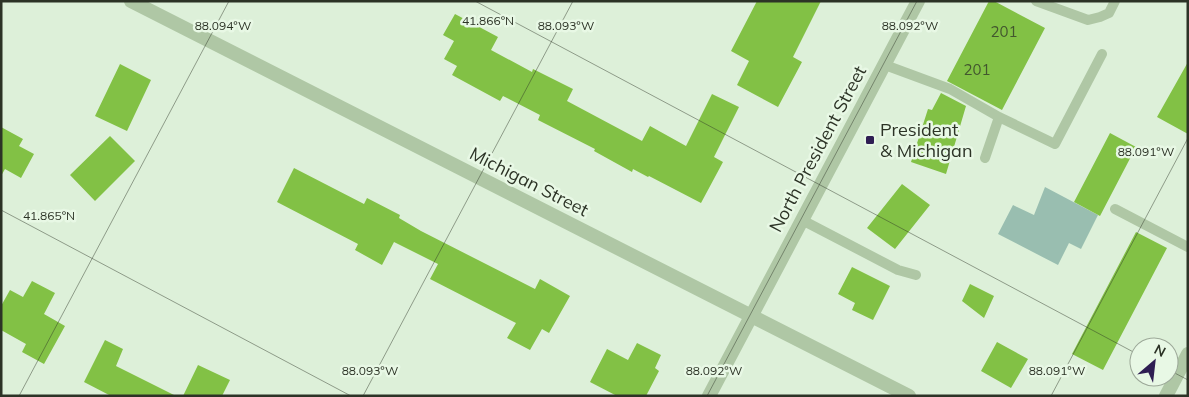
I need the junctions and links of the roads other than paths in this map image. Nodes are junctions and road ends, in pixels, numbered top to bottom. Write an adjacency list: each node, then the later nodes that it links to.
1 (131, 1): 13 (street, Michigan Street)
2 (918, 1): 6 (street, North President Street)
3 (1036, 1): 4 (lane)
4 (1115, 1)
5 (1102, 54): 7 (lane)
6 (884, 65): 7 (lane); 10 (street, North President Street)
7 (999, 117): 8 (lane)
8 (985, 158)
9 (1115, 209): 11 (lane)
10 (802, 220): 12 (lane); 13 (street, North President Street)
11 (1188, 247)
12 (916, 275)
13 (751, 315): 15 (street, North President Street); 16 (street, Michigan Street)
14 (1188, 354): 17 (street)
15 (708, 396)
16 (909, 396)
17 (1166, 396)

